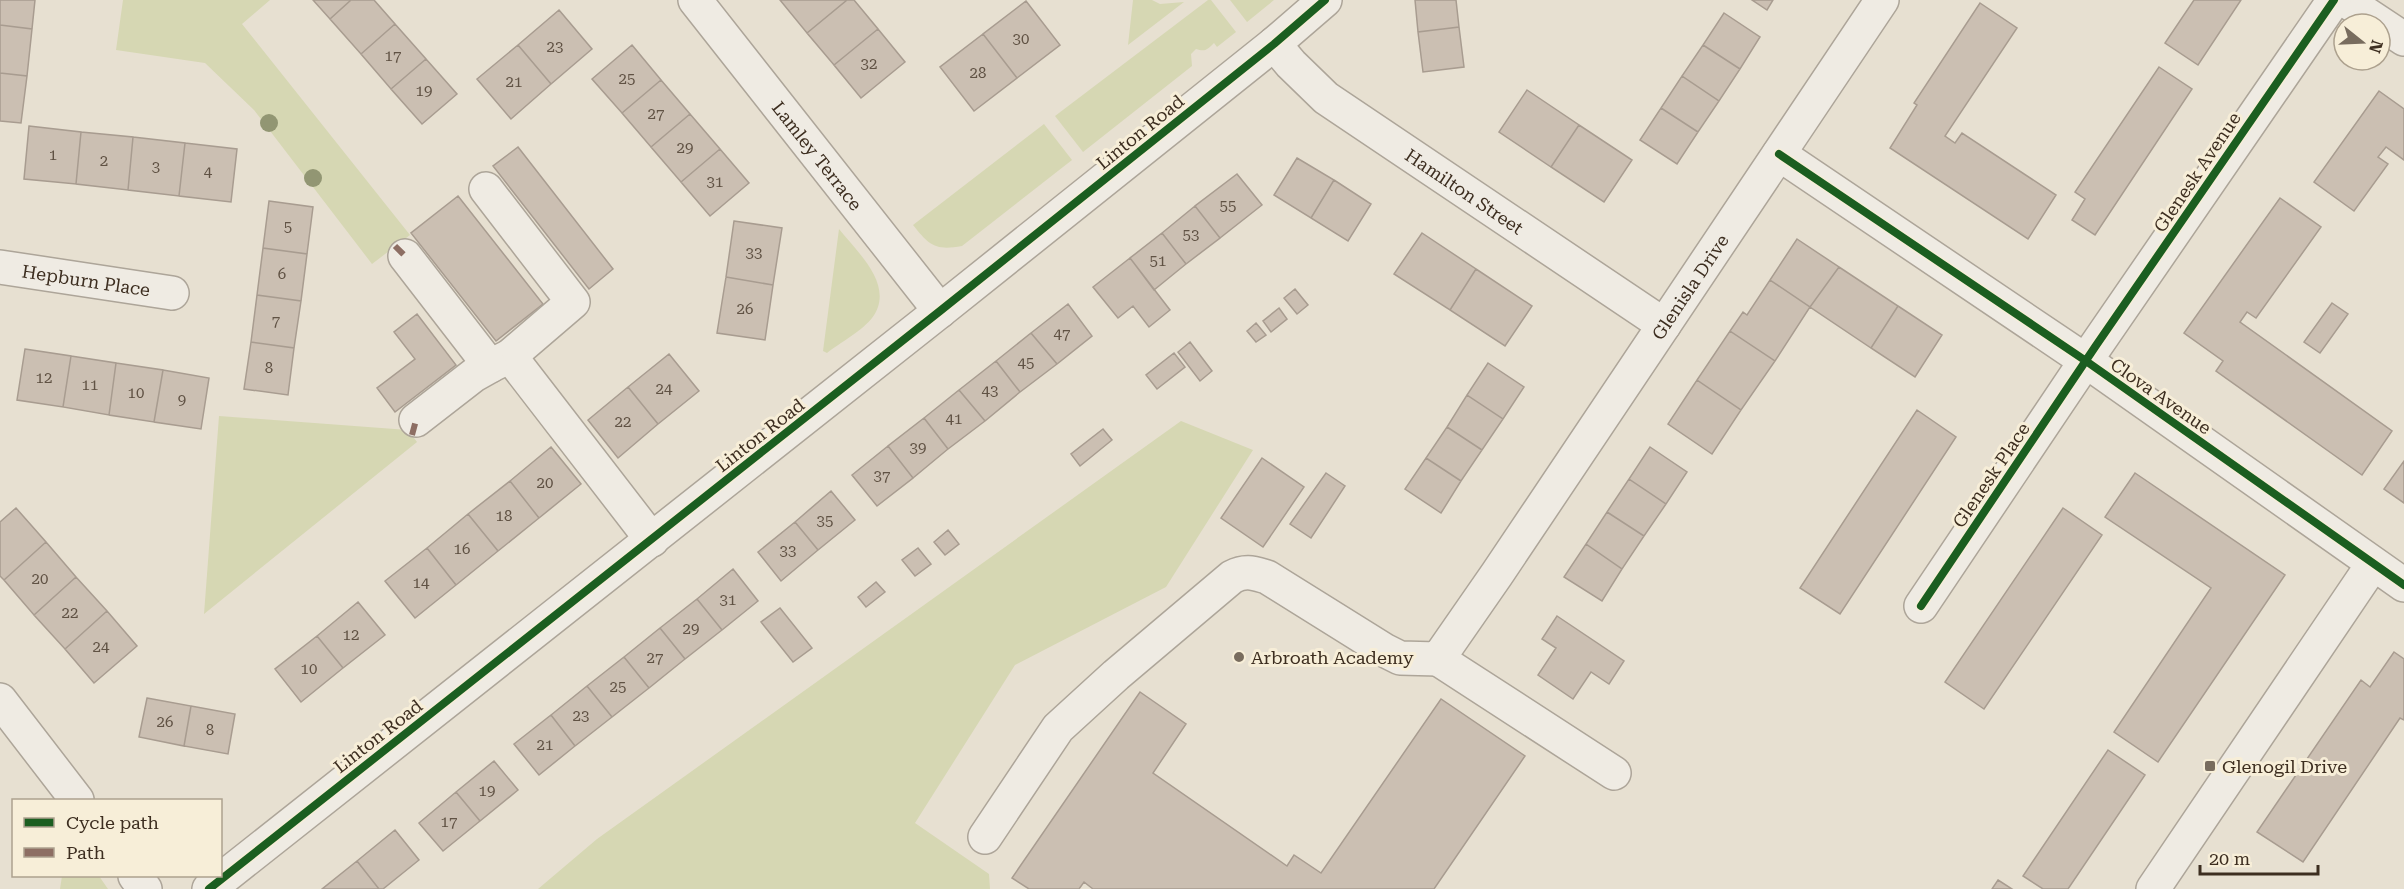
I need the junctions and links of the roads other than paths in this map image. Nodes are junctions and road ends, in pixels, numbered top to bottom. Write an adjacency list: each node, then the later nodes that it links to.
1 (695, 0): 13 (street, Lamley Terrace)
2 (1325, 0): 7 (street, Linton Road)
3 (1882, 0): 8 (street, Glenisla Drive)
4 (2334, 0): 16 (street, Glenesk Avenue)
5 (2345, 0): 6 (street)
6 (2404, 39)
7 (1274, 44): 13 (street, Linton Road); 14 (street, Hamilton Street)
8 (1779, 154): 14 (street, Glenisla Drive); 16 (street, Clova Avenue)
9 (486, 189): 15 (street)
10 (405, 256): 15 (street)
11 (0, 267): 12 (street, Hepburn Place)
12 (172, 294)
13 (940, 311): 18 (street, Linton Road)
14 (1664, 325): 22 (street, Glenisla Drive)
15 (500, 361): 17 (street); 18 (street)
16 (2086, 361): 19 (street, Clova Avenue); 21 (street, Glenesk Place)
17 (416, 420)
18 (652, 540): 29 (street, Linton Road)
19 (2373, 564): 20 (street, Clova Avenue); 30 (street)
20 (2404, 585)
21 (1921, 606)
22 (1438, 659): 24 (street); 26 (street)
23 (0, 700): 25 (street)
24 (1614, 773)
25 (75, 799)
26 (985, 837)
27 (136, 877): 28 (street)
28 (145, 889)
29 (209, 889)
30 (2153, 889)

